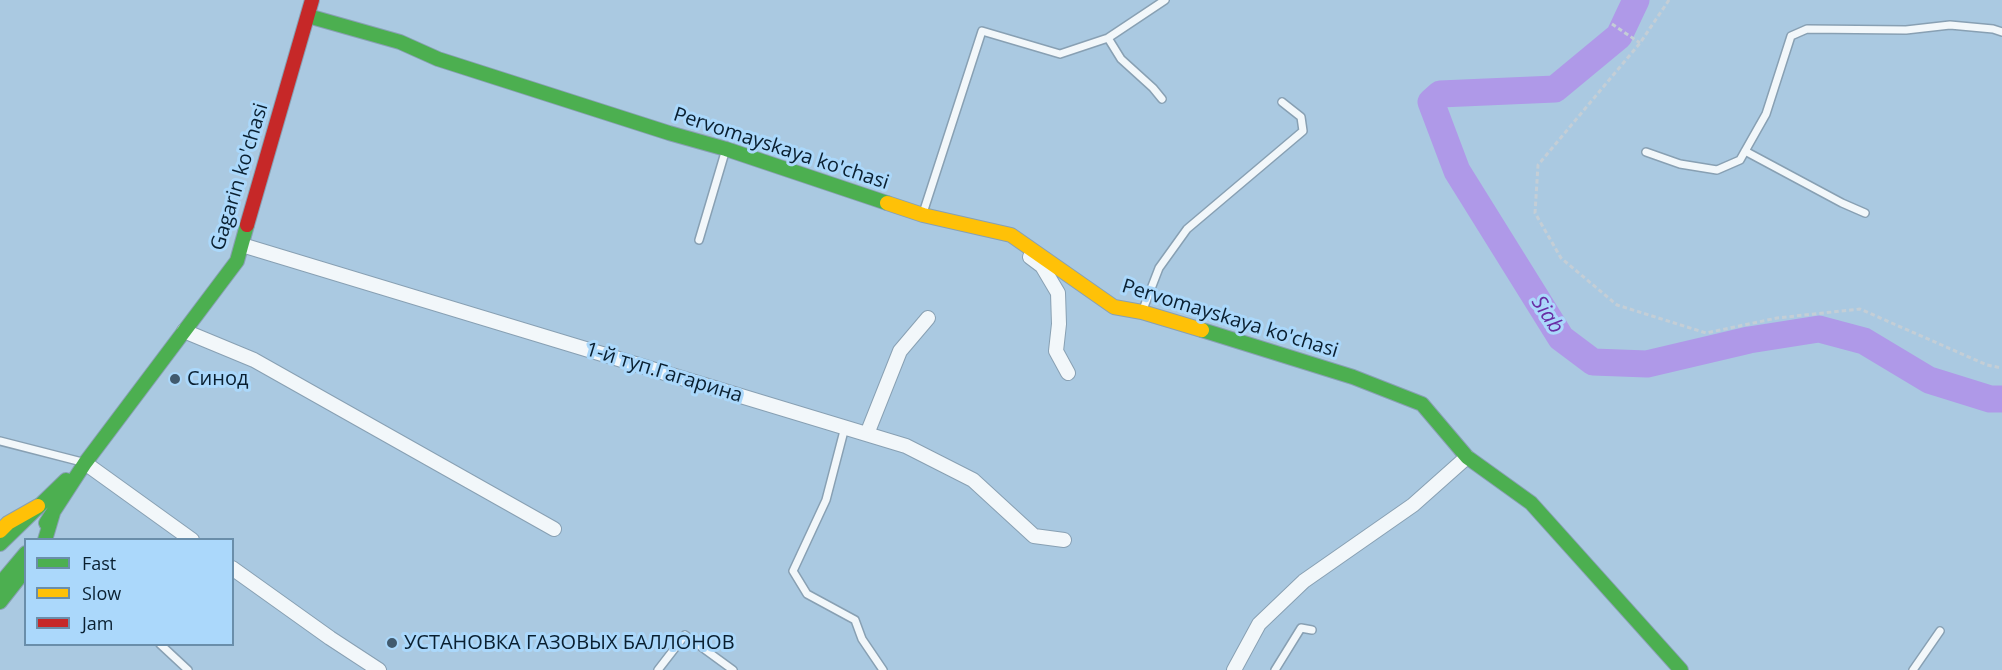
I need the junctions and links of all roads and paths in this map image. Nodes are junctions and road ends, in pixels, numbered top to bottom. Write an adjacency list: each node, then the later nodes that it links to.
1 (312, 0): 4 (street, Gagarin ko'chasi)
2 (1165, 0): 7 (lane)
3 (1669, 0): 8 (path)
4 (308, 15): 11 (street, Pervomayskaya ko'chasi); 17 (street, Gagarin ko'chasi)
5 (1612, 24): 8 (path)
6 (2002, 32): 12 (lane)
7 (1108, 38): 9 (lane); 15 (lane)
8 (1640, 43): 21 (path)
9 (1162, 99)
10 (1281, 102): 18 (lane)
11 (726, 149): 15 (street, Pervomayskaya ko'chasi); 16 (lane)
12 (1745, 151): 13 (lane); 14 (lane)
13 (1646, 152)
14 (1865, 213)
15 (923, 215): 18 (street, Pervomayskaya ko'chasi); 22 (street)
16 (699, 240)
17 (242, 245): 20 (street, Gagarin ko'chasi); 23 (street, 1-й туп.Гагарина)
18 (1142, 312): 26 (street, Pervomayskaya ko'chasi)
19 (928, 318): 24 (street)
20 (184, 331): 27 (street, Gagarin ko'chasi); 30 (street)
21 (2002, 368)
22 (1068, 373)
23 (845, 427): 24 (street, 1-й туп.Гагарина); 49 (lane)
24 (867, 434): 35 (street, 1-й туп.Гагарина)
25 (0, 441): 27 (lane)
26 (1467, 457): 50 (street); 52 (street, Pervomayskaya ko'chasi)
27 (84, 463): 28 (street, Gagarin ko'chasi); 29 (street, Gagarin ko'chasi); 34 (street)
28 (38, 506): 31 (street); 36 (street, Gagarin ko'chasi)
29 (53, 513): 32 (street, Gagarin ko'chasi); 33 (street)
30 (554, 529)
31 (0, 531)
32 (36, 538)
33 (46, 538)
34 (189, 538)
35 (1064, 540)
36 (0, 544)
37 (24, 555): 40 (street)
38 (234, 569): 46 (street)
39 (24, 572): 41 (street)
40 (0, 584)
41 (0, 602)
42 (1312, 630): 51 (lane)
43 (1940, 631): 53 (lane)
44 (161, 646): 45 (lane)
45 (188, 670)
46 (379, 670)
47 (658, 670): 48 (lane)
48 (733, 670)
49 (883, 670)
50 (1234, 670)
51 (1275, 670)
52 (1681, 670)
53 (1913, 670)

